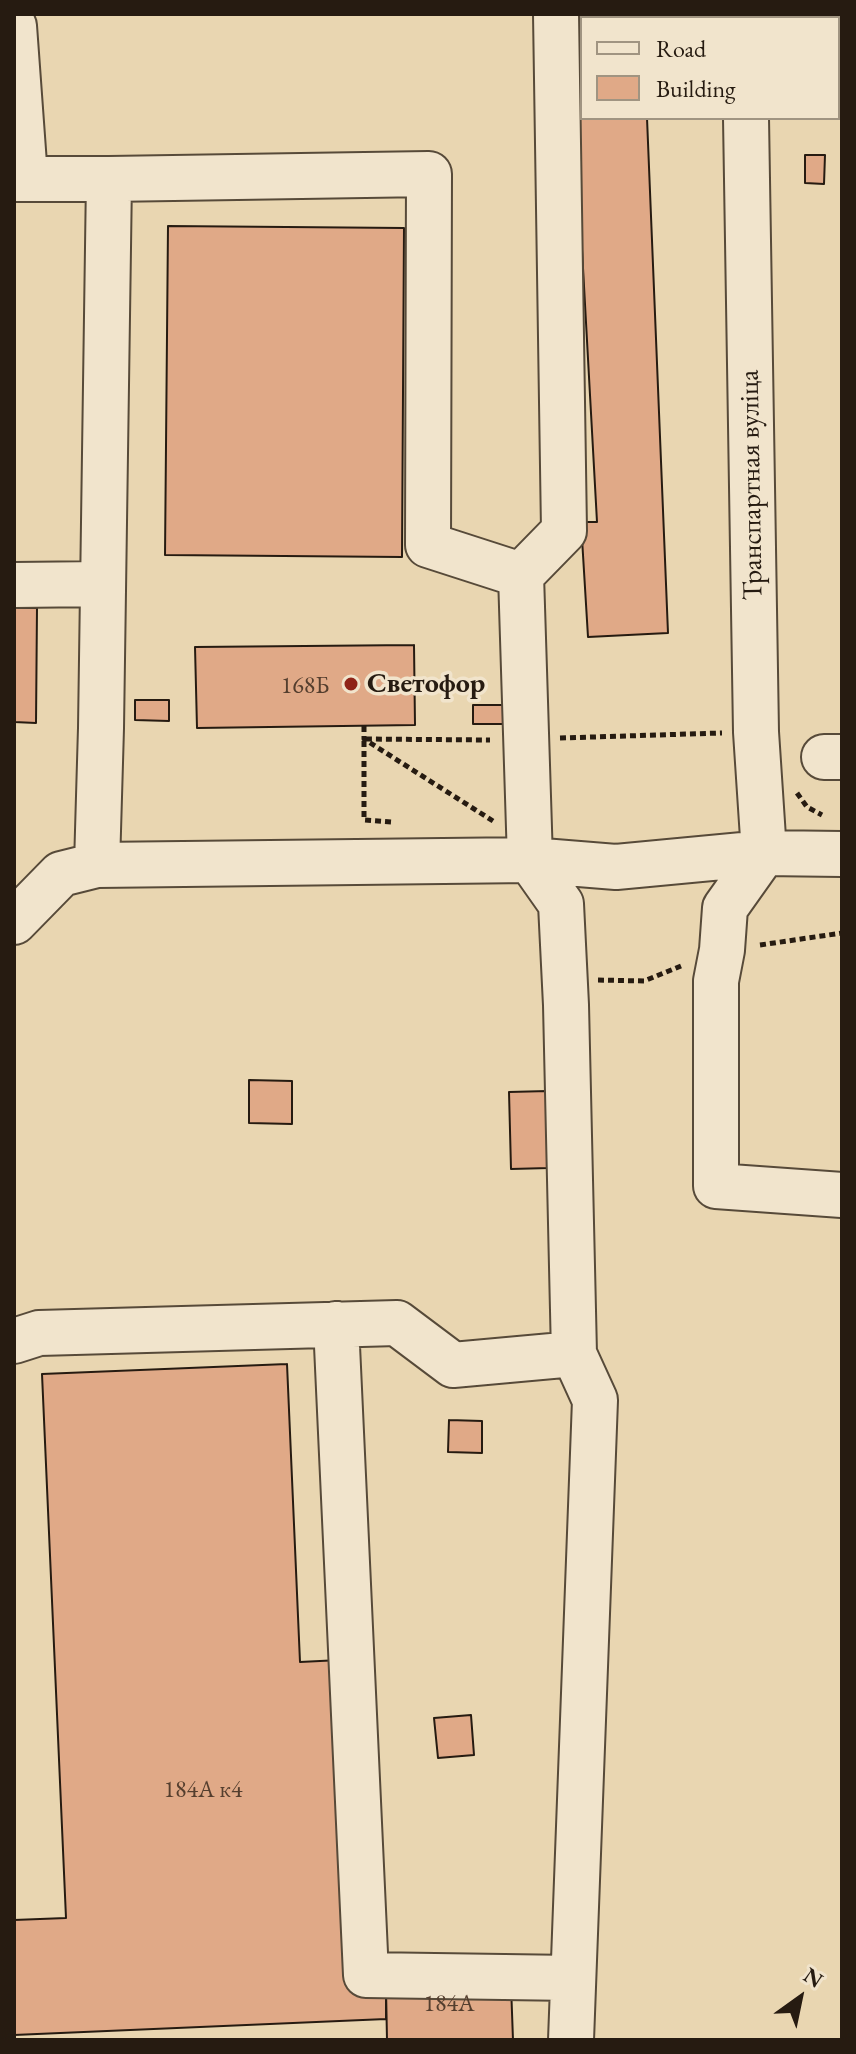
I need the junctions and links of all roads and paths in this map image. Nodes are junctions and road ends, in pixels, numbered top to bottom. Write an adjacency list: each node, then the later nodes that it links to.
1 (556, 14): 6 (street)
2 (14, 26): 4 (street)
3 (746, 120): 10 (street, Транспартная вуліца)
4 (20, 178): 5 (street)
5 (109, 179): 6 (street); 7 (street)
6 (521, 575): 12 (street)
7 (103, 584): 8 (street); 19 (street)
8 (14, 585)
9 (364, 726): 11 (path)
10 (756, 732): 12 (path); 17 (street, Транспартная вуліца)
11 (364, 739): 12 (path); 14 (path); 15 (path)
12 (526, 739): 18 (street)
13 (794, 788): 16 (path)
14 (395, 822)
15 (493, 822)
16 (838, 836): 17 (street)
17 (764, 853): 18 (street); 22 (street)
18 (530, 860): 19 (street); 23 (street)
19 (97, 865): 20 (street)
20 (14, 922)
21 (842, 933): 22 (path)
22 (722, 950): 23 (path); 24 (street)
23 (565, 980): 27 (street)
24 (842, 1195)
25 (336, 1324): 26 (street); 27 (street); 28 (street)
26 (14, 1341)
27 (574, 1354): 28 (street)
28 (573, 1978): 29 (street)
29 (571, 2040)

